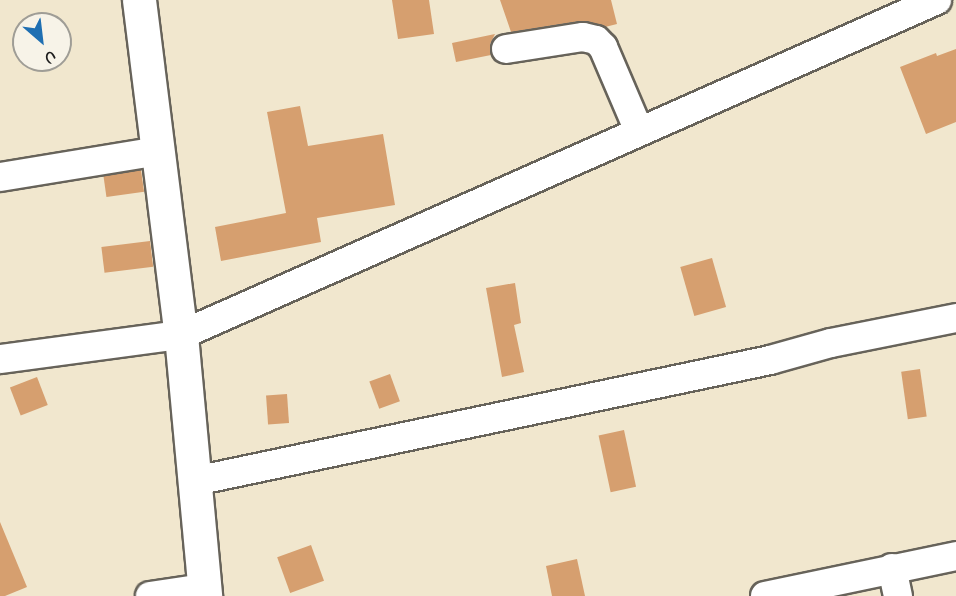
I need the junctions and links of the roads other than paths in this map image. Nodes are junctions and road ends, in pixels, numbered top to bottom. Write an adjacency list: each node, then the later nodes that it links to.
1 (139, 0): 5 (main road)
2 (938, 0): 4 (street)
3 (506, 48): 4 (street)
4 (639, 131): 8 (street)
5 (158, 151): 6 (street); 8 (main road)
6 (0, 177)
7 (956, 318): 10 (street)
8 (181, 335): 9 (street); 10 (main road)
9 (0, 358)
10 (195, 481): 13 (main road)
11 (956, 556): 12 (street)
12 (892, 568): 15 (street); 16 (street)
13 (205, 592): 14 (street)
14 (150, 596)
15 (765, 596)
16 (898, 596)

